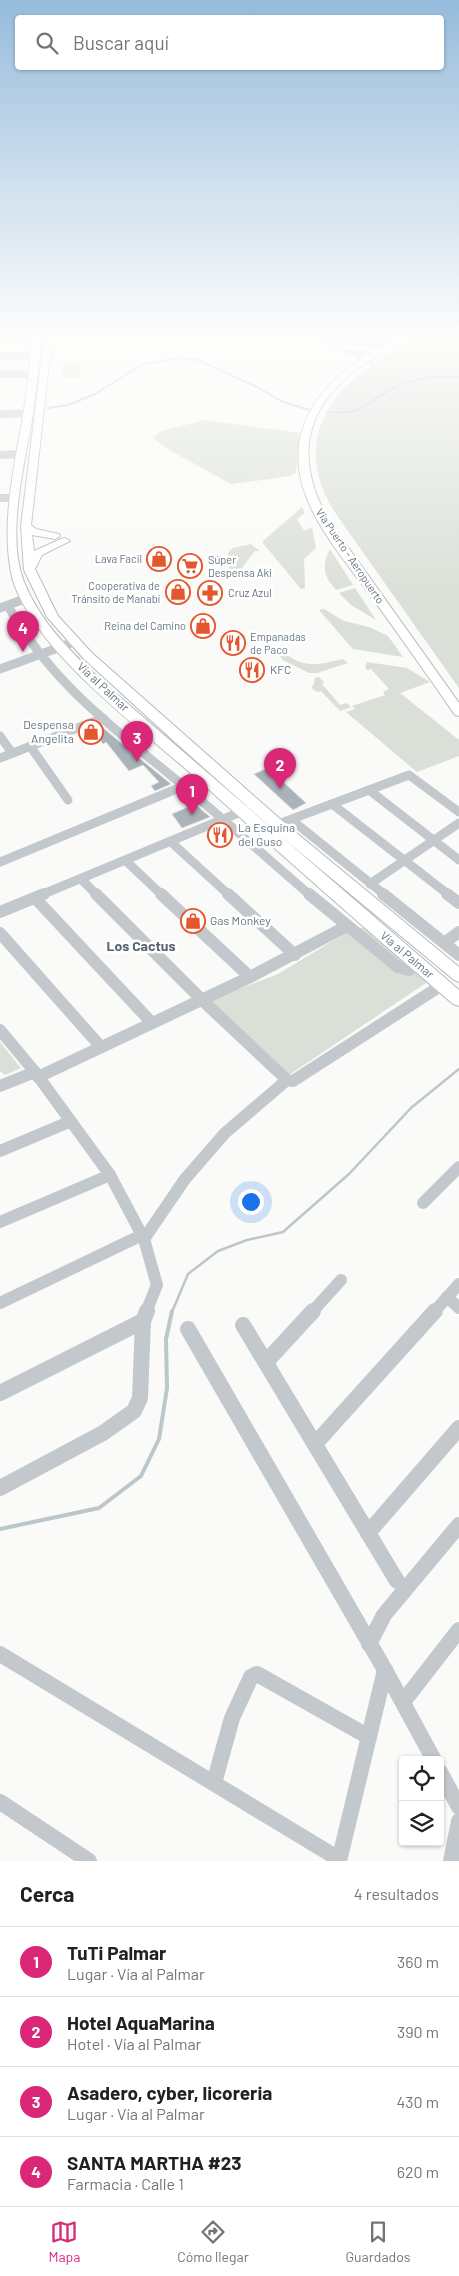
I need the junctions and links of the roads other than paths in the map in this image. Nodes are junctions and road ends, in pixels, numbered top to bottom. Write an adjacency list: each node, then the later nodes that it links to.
1 (30, 424): 5 (main road, Vía al Palmar)
2 (32, 424): 9 (main road, Vía al Palmar)
3 (308, 424): 18 (main road, Via Puerto - Aeropuerto)
4 (319, 424): 17 (main road, Via Puerto - Aeropuerto)
5 (21, 454): 6 (street); 8 (main road, Vía al Palmar)
6 (0, 455)
7 (0, 498): 8 (street)
8 (15, 498): 11 (main road, Vía al Palmar)
9 (26, 526): 10 (main road, Vía al Palmar); 10 (main road)
10 (30, 570): 13 (main road, Vía al Palmar)
11 (27, 598): 12 (street); 14 (main road, Vía al Palmar)
12 (4, 607): 15 (street)
13 (74, 642): 14 (street); 29 (main road, Vía al Palmar)
14 (61, 647): 15 (street); 24 (main road, Vía al Palmar)
15 (39, 655): 16 (street); 19 (street)
16 (0, 668)
17 (459, 697)
18 (459, 712)
19 (103, 718): 21 (street); 25 (street)
20 (0, 736): 22 (street)
21 (30, 746): 22 (street); 27 (street)
22 (12, 753): 23 (street)
23 (0, 758)
24 (203, 778): 25 (street); 30 (main road, Vía al Palmar)
25 (184, 786): 32 (street); 40 (street)
26 (369, 790): 28 (street); 31 (street); 35 (street)
27 (68, 800)
28 (332, 804): 34 (street); 39 (street)
29 (255, 806): 30 (street); 34 (main road, Vía al Palmar)
30 (240, 812): 32 (street); 52 (main road, Vía al Palmar)
31 (459, 812)
32 (223, 820): 36 (street); 46 (street)
33 (459, 823): 35 (street)
34 (280, 827): 42 (street); 53 (main road, Vía al Palmar)
35 (434, 840): 37 (street); 39 (street)
36 (171, 842): 38 (street); 50 (street)
37 (459, 860)
38 (126, 861): 41 (street); 54 (street)
39 (404, 861): 42 (street); 44 (street)
40 (0, 862)
41 (81, 879): 43 (street); 57 (street)
42 (370, 884): 49 (street)
43 (35, 898): 45 (street); 58 (street)
44 (459, 903)
45 (0, 912)
46 (347, 926): 50 (street); 52 (street)
47 (459, 932): 49 (street)
48 (0, 933): 60 (street)
49 (444, 943): 51 (street)
50 (295, 955): 54 (street)
51 (459, 956)
52 (418, 964): 55 (main road, Vía al Palmar)
53 (459, 976)
54 (250, 977): 57 (street)
55 (442, 984): 56 (main road, Vía al Palmar); 62 (street)
56 (459, 999)
57 (202, 1000): 58 (street); 62 (street)
58 (152, 1023): 60 (street)
59 (0, 1030): 61 (street)
60 (101, 1047): 61 (street)
61 (36, 1074): 63 (street); 64 (street)
62 (288, 1080): 70 (street)
63 (0, 1086)
64 (70, 1122): 65 (street); 67 (street)
65 (0, 1151)
66 (459, 1167): 68 (street)
67 (110, 1175): 69 (street); 70 (street)
68 (423, 1203)
69 (0, 1222)
70 (143, 1237): 74 (street); 76 (street)
71 (341, 1280): 79 (street)
72 (459, 1284): 73 (street)
73 (447, 1297): 75 (street); 82 (street)
74 (0, 1303)
75 (459, 1308)
76 (142, 1321): 80 (street); 83 (street)
77 (243, 1325): 79 (street)
78 (188, 1329): 88 (street)
79 (266, 1362): 82 (street)
80 (0, 1393)
81 (459, 1428): 85 (street)
82 (315, 1444): 85 (street)
83 (0, 1488)
84 (459, 1525): 88 (street)
85 (368, 1533): 86 (street)
86 (397, 1581)
87 (459, 1630): 91 (street)
88 (369, 1644): 90 (street)
89 (0, 1654): 95 (street)
90 (385, 1670): 91 (street); 92 (street)
91 (403, 1702): 93 (street)
92 (369, 1737): 95 (street); 98 (street)
93 (432, 1756)
94 (444, 1780): 97 (street)
95 (214, 1783): 98 (street)
96 (0, 1802): 99 (street)
97 (458, 1808): 100 (street)
98 (339, 1860)
99 (89, 1861)
100 (451, 1861)

